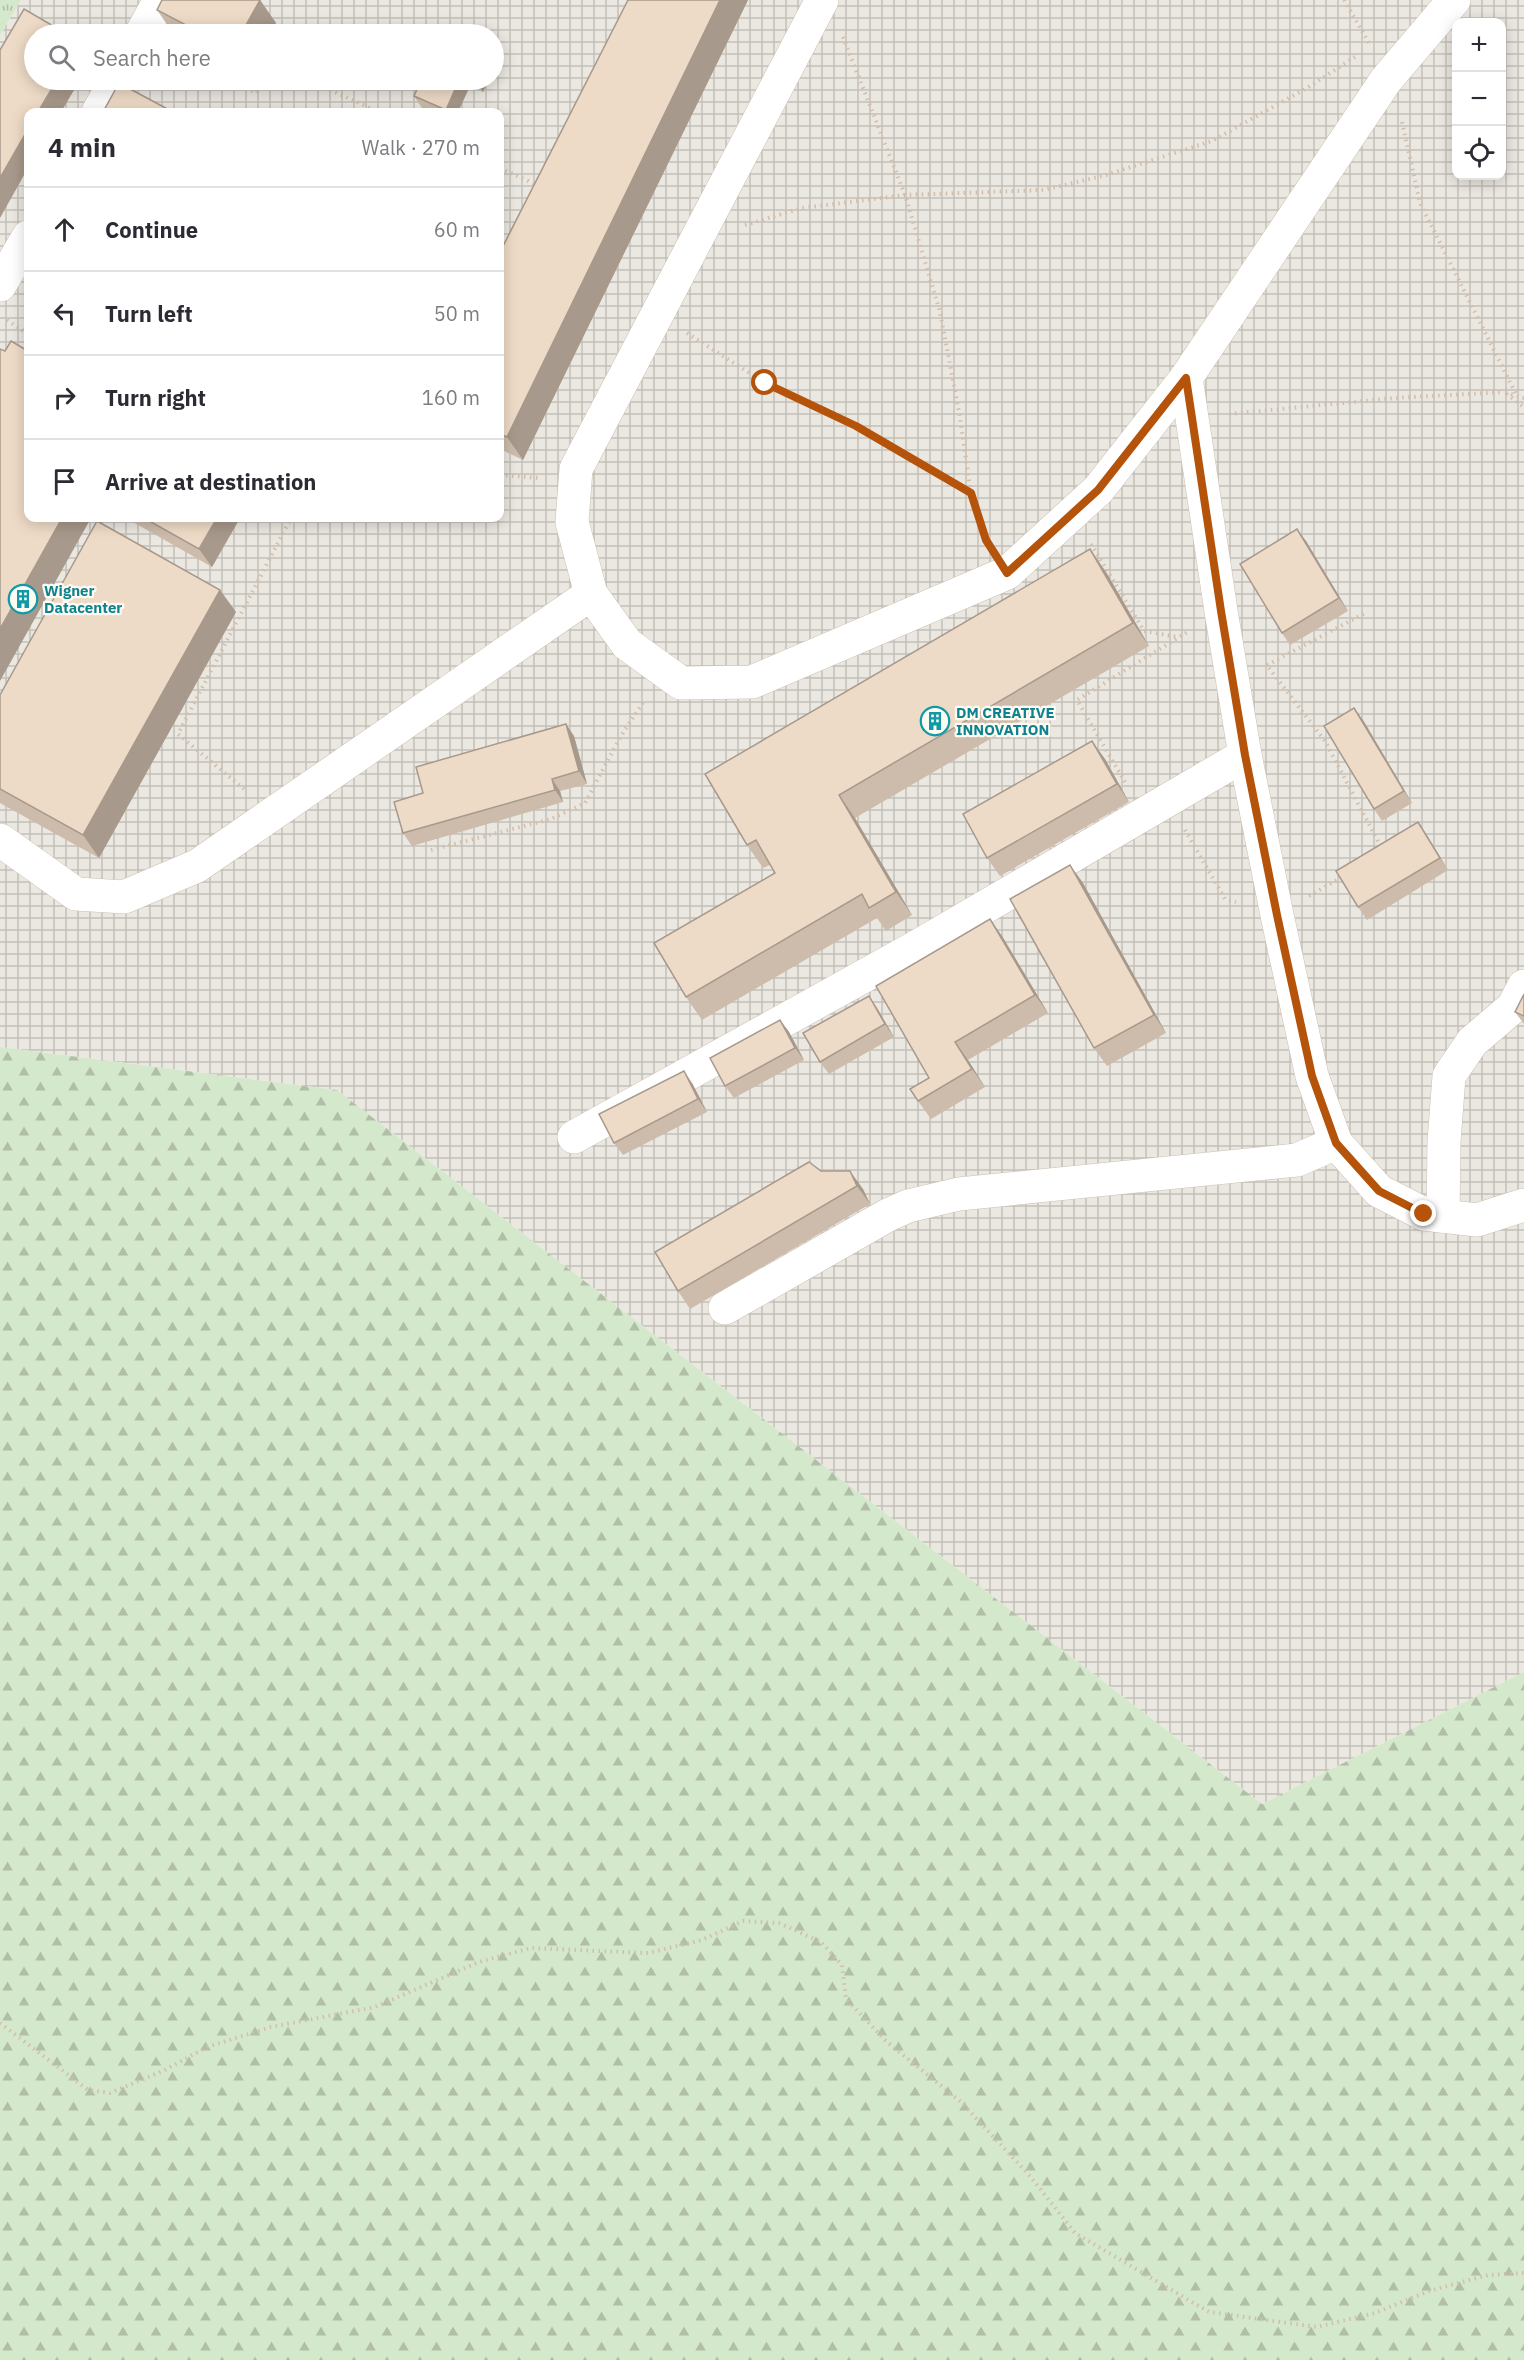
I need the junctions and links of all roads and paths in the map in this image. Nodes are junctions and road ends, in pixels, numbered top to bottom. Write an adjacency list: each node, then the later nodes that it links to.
1 (160, 0): 5 (lane)
2 (822, 0): 16 (lane)
3 (1344, 0): 7 (path)
4 (1454, 0): 8 (lane)
5 (147, 24)
6 (841, 32): 15 (path)
7 (1371, 47): 8 (path); 15 (path)
8 (1386, 80): 22 (lane); 24 (path)
9 (110, 90): 11 (lane)
10 (330, 90): 12 (path)
11 (100, 108)
12 (370, 108)
13 (504, 170): 14 (path)
14 (543, 188)
15 (905, 195): 16 (path); 28 (path)
16 (700, 232): 19 (lane)
17 (24, 244): 18 (lane)
18 (0, 285)
19 (658, 312): 28 (path); 32 (lane)
20 (0, 316): 21 (path)
21 (24, 331)
22 (1186, 378): 27 (lane); 29 (lane)
23 (1504, 392): 24 (path); 26 (path); 27 (path)
24 (1517, 396): 25 (path)
25 (1524, 398)
26 (1524, 407)
27 (1192, 418): 37 (lane)
28 (971, 493): 31 (path)
29 (1072, 514): 31 (lane); 34 (path)
30 (289, 522): 39 (path)
31 (1007, 573): 36 (lane)
32 (591, 594): 36 (lane); 39 (lane)
33 (1367, 612): 35 (path)
34 (1179, 637)
35 (1266, 665)
36 (664, 670): 41 (path)
37 (1245, 755): 38 (lane); 43 (lane)
38 (1168, 800): 43 (path); 45 (lane)
39 (273, 813): 40 (lane)
40 (0, 840)
41 (431, 850)
42 (1345, 876): 43 (path)
43 (1277, 915): 46 (lane)
44 (1524, 986): 48 (lane)
45 (574, 1137)
46 (1336, 1143): 48 (lane); 49 (lane)
47 (1524, 1205): 48 (lane)
48 (1443, 1216)
49 (725, 1308)
50 (0, 2023): 51 (path)
51 (1524, 2273)

